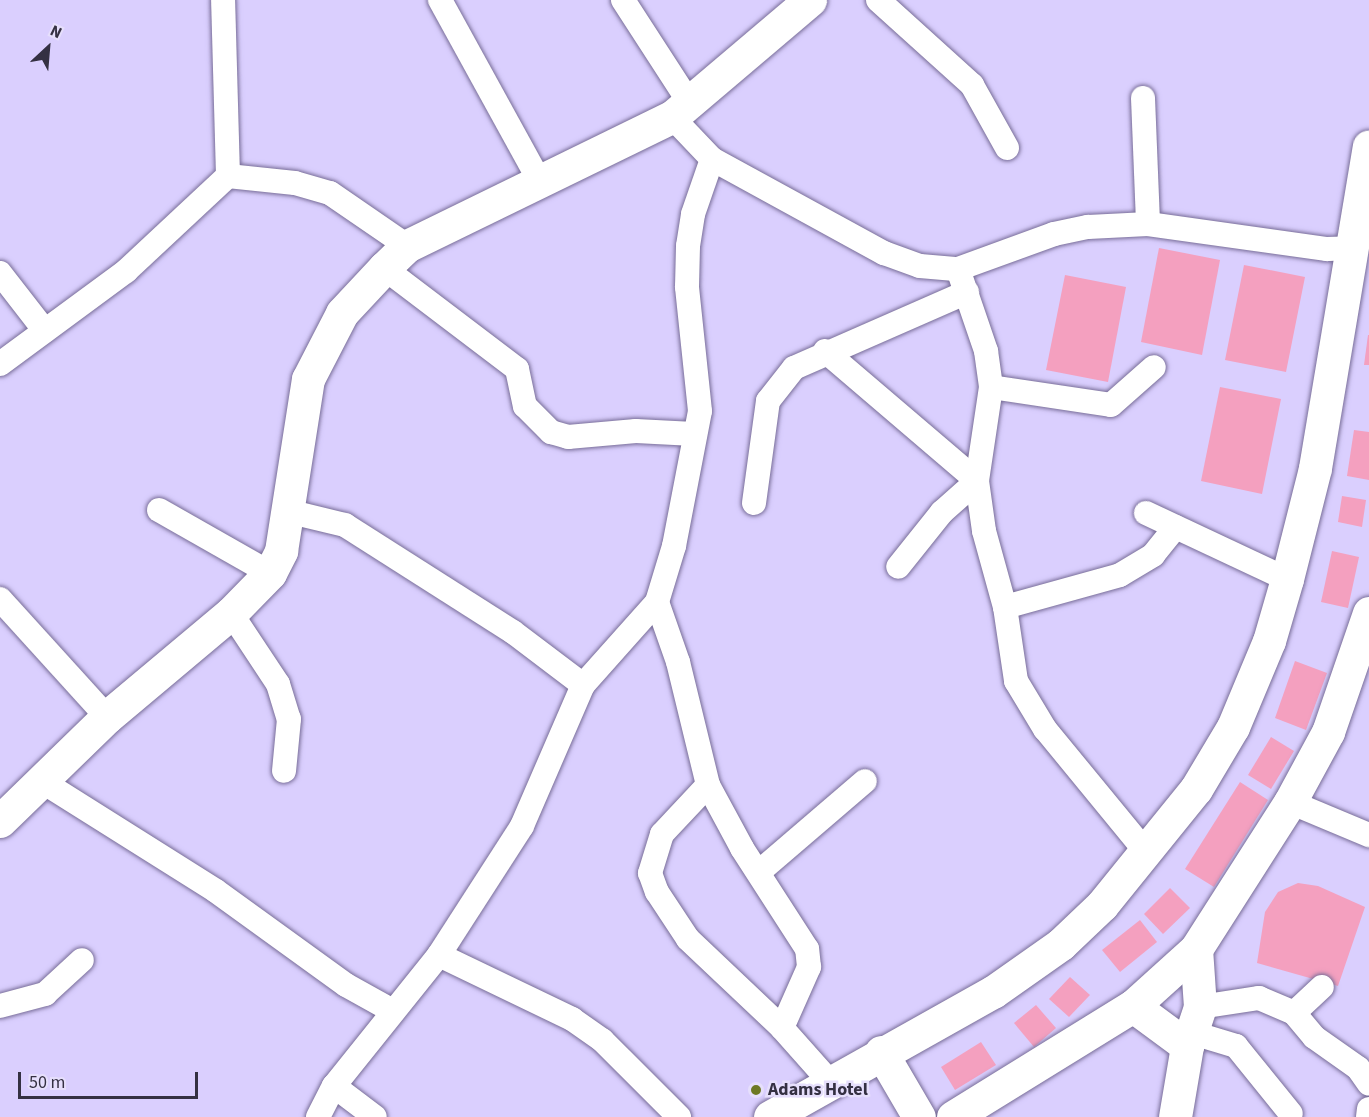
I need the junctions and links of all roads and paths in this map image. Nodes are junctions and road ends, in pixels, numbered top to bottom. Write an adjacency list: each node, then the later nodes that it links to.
1 (223, 0): 11 (street)
2 (440, 0): 12 (street)
3 (623, 0): 7 (street)
4 (810, 0): 7 (main road)
5 (878, 0): 9 (street)
6 (1143, 98): 13 (street)
7 (681, 110): 10 (street); 12 (main road)
8 (1369, 146): 15 (main road)
9 (1006, 148)
10 (712, 159): 17 (street); 25 (street)
11 (228, 176): 14 (street); 20 (street)
12 (540, 182): 14 (main road)
13 (1148, 224): 15 (street); 17 (street)
14 (407, 246): 16 (main road)
15 (1360, 248): 34 (main road)
16 (384, 268): 25 (street); 29 (main road)
17 (958, 269): 19 (street)
18 (0, 273): 20 (street)
19 (967, 292): 21 (street); 24 (street)
20 (45, 331): 22 (street)
21 (825, 351): 26 (street); 27 (street)
22 (0, 364)
23 (1154, 367): 24 (street)
24 (991, 387): 26 (street)
25 (694, 434): 36 (street)
26 (977, 481): 32 (street); 37 (street)
27 (754, 503)
28 (159, 510): 33 (street)
29 (287, 511): 33 (main road); 41 (street)
30 (1146, 513): 31 (street)
31 (1176, 527): 34 (street); 37 (street)
32 (898, 567)
33 (270, 573): 38 (main road)
34 (1287, 579): 50 (main road)
35 (0, 599): 42 (street)
36 (657, 602): 41 (street); 46 (street)
37 (1005, 607): 50 (street)
38 (231, 613): 42 (main road); 43 (street)
39 (1369, 613): 40 (main road)
40 (1364, 656): 47 (main road)
41 (584, 685): 53 (street)
42 (106, 717): 44 (main road)
43 (284, 771)
44 (43, 782): 48 (main road); 58 (street)
45 (865, 782): 51 (street)
46 (708, 785): 51 (street); 60 (street)
47 (1290, 802): 49 (street); 52 (main road)
48 (0, 820)
49 (1369, 835)
50 (1146, 852): 62 (main road)
51 (760, 871): 60 (street)
52 (1197, 949): 57 (main road); 61 (main road)
53 (440, 955): 58 (street); 70 (street)
54 (82, 960): 56 (street)
55 (1322, 987): 59 (street)
56 (0, 1006)
57 (1133, 1006): 61 (main road); 73 (main road)
58 (393, 1011): 65 (street)
59 (1294, 1012): 61 (street); 64 (street)
60 (782, 1028): 63 (street)
61 (1194, 1029): 67 (street); 74 (main road)
62 (881, 1052): 63 (main road); 72 (main road)
63 (830, 1082): 71 (main road)
64 (1369, 1084)
65 (334, 1086): 68 (street); 69 (street)
66 (1369, 1109): 75 (street)
67 (1291, 1114)
68 (318, 1117)
69 (375, 1117)
70 (679, 1117)
71 (770, 1117)
72 (919, 1117)
73 (953, 1117)
74 (1175, 1117)
75 (1368, 1117)

